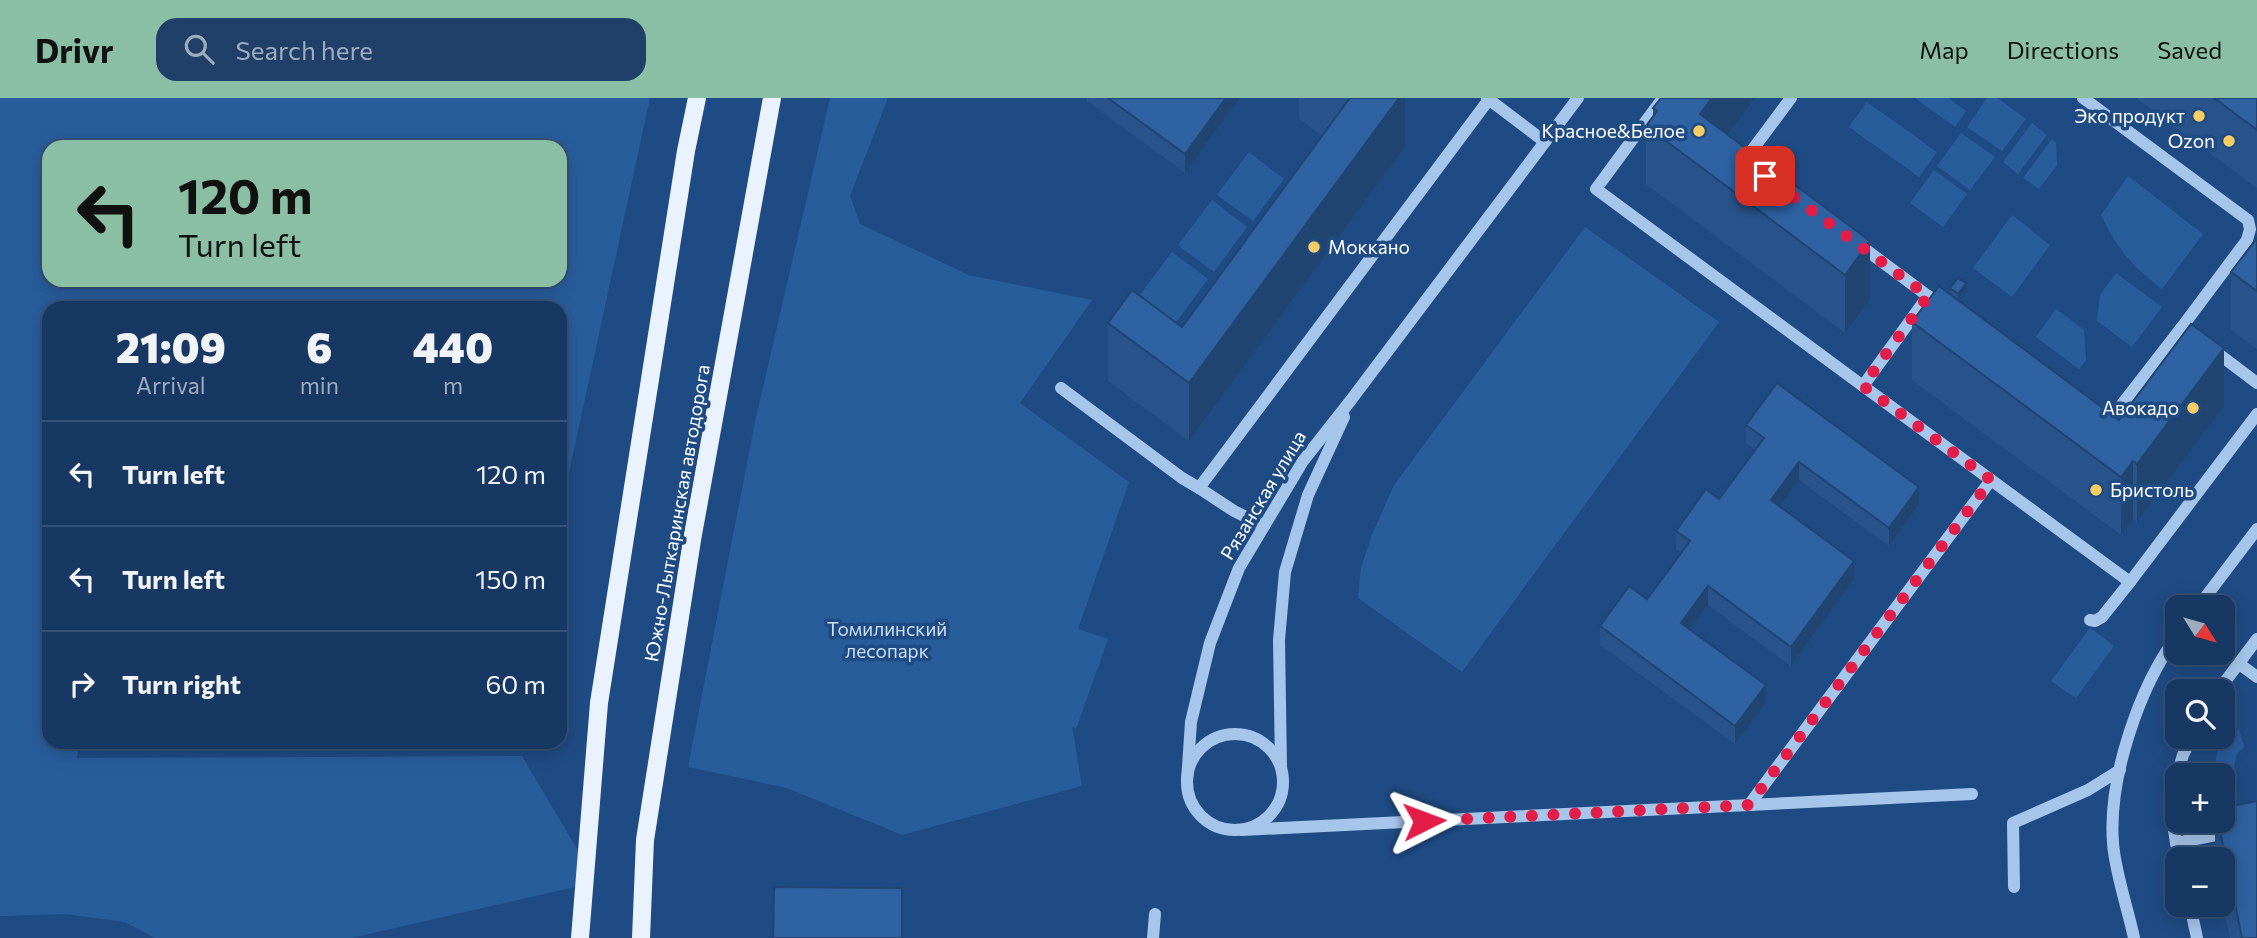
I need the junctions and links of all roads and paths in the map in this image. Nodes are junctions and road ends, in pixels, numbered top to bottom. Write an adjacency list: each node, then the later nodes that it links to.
1 (697, 98): 45 (main road)
2 (772, 98): 46 (main road, Южно-Лыткаринская автодорога)
3 (1578, 98): 8 (street, Рязанская улица)
4 (1663, 98): 15 (street)
5 (1791, 98): 9 (street)
6 (2083, 98): 13 (street)
7 (1489, 99): 8 (street); 21 (street)
8 (1545, 142): 17 (street, Рязанская улица)
9 (1755, 169)
10 (1844, 234): 11 (street)
11 (1928, 296): 12 (street); 15 (street)
12 (1949, 311)
13 (2182, 327): 14 (street); 18 (street)
14 (2257, 383)
15 (1863, 386): 20 (street)
16 (1061, 388): 21 (street)
17 (1351, 400): 22 (street, Рязанская улица); 32 (street, Рязанская улица)
18 (2086, 413)
19 (2257, 414): 24 (street)
20 (1991, 480): 24 (street); 36 (street)
21 (1199, 488): 22 (street)
22 (1264, 526): 34 (street, Рязанская улица)
23 (2257, 529): 25 (street)
24 (2130, 582): 26 (street)
25 (2208, 595)
26 (2090, 620)
27 (2257, 639): 29 (street)
28 (2165, 652): 33 (street)
29 (2238, 663): 30 (street); 31 (street)
30 (2257, 677)
31 (2227, 679)
32 (1281, 767): 34 (street); 38 (street)
33 (2120, 770): 42 (street); 48 (street)
34 (1186, 781): 38 (street)
35 (1972, 794): 36 (street)
36 (1749, 805): 38 (street)
37 (2257, 827): 40 (street)
38 (1242, 830)
39 (2174, 833): 40 (street)
40 (2176, 844): 41 (street)
41 (2177, 847)
42 (2014, 887)
43 (1155, 914): 47 (street)
44 (2193, 917): 49 (street)
45 (580, 938)
46 (641, 938)
47 (1153, 938)
48 (2134, 938)
49 (2197, 938)

